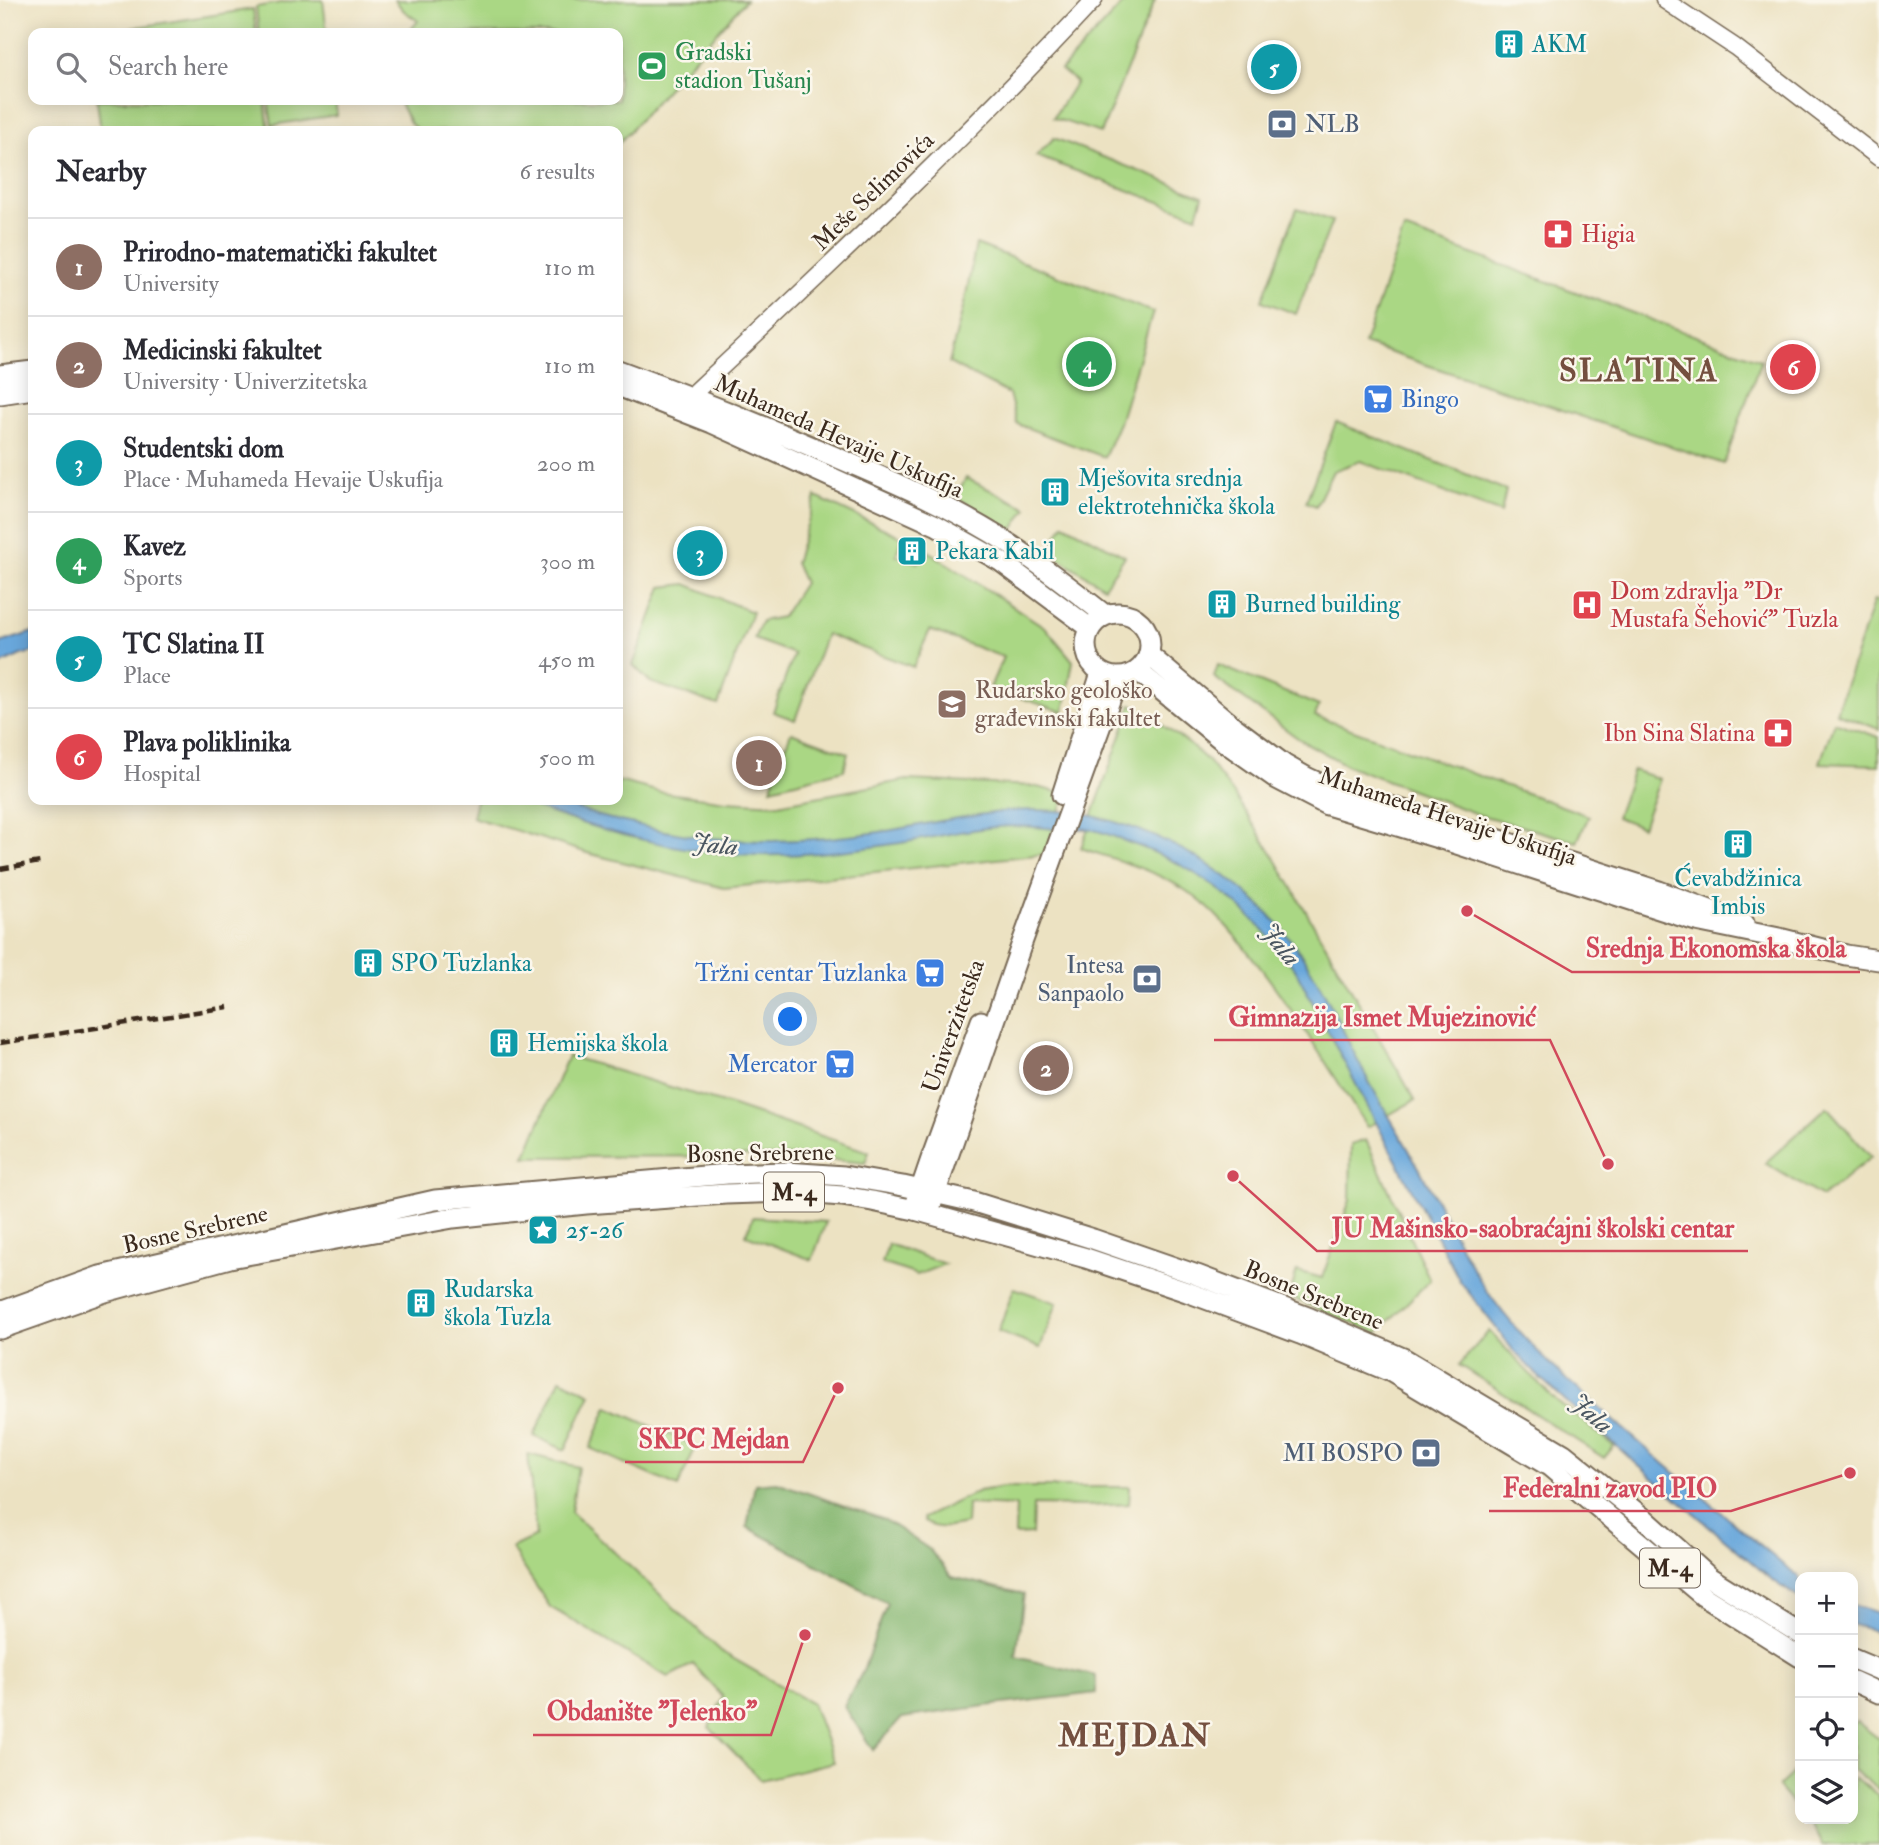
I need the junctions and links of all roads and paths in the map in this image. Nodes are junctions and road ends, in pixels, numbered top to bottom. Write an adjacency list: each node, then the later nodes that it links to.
1 (1094, 0): 10 (street, Meše Selimovića)
2 (1664, 0): 3 (street)
3 (1879, 158)
4 (28, 372): 6 (main road)
5 (623, 373): 10 (main road)
6 (0, 375)
7 (623, 387): 10 (main road)
8 (28, 390): 9 (main road)
9 (0, 394)
10 (687, 405): 11 (main road, Muhameda Hevaije Uskufija)
11 (1098, 622): 12 (main road); 13 (main road)
12 (1143, 663): 13 (main road); 14 (main road, Muhameda Hevaije Uskufija)
13 (1109, 675): 15 (main road, Univerzitetska)
14 (1879, 960)
15 (928, 1191): 16 (main road, Univerzitetska); 17 (main road, Bosne Srebrene / M-4); 19 (main road, Bosne Srebrene / M-4)
16 (922, 1212): 18 (main road, Bosne Srebrene / M-4); 19 (main road, Bosne Srebrene / M-4)
17 (0, 1312)
18 (0, 1329)
19 (1557, 1460): 20 (main road, M-4); 21 (main road, M-4)
20 (1795, 1631)
21 (1795, 1654)
22 (1858, 1661): 23 (main road)
23 (1879, 1670)
24 (1858, 1683): 25 (main road)
25 (1879, 1693)

